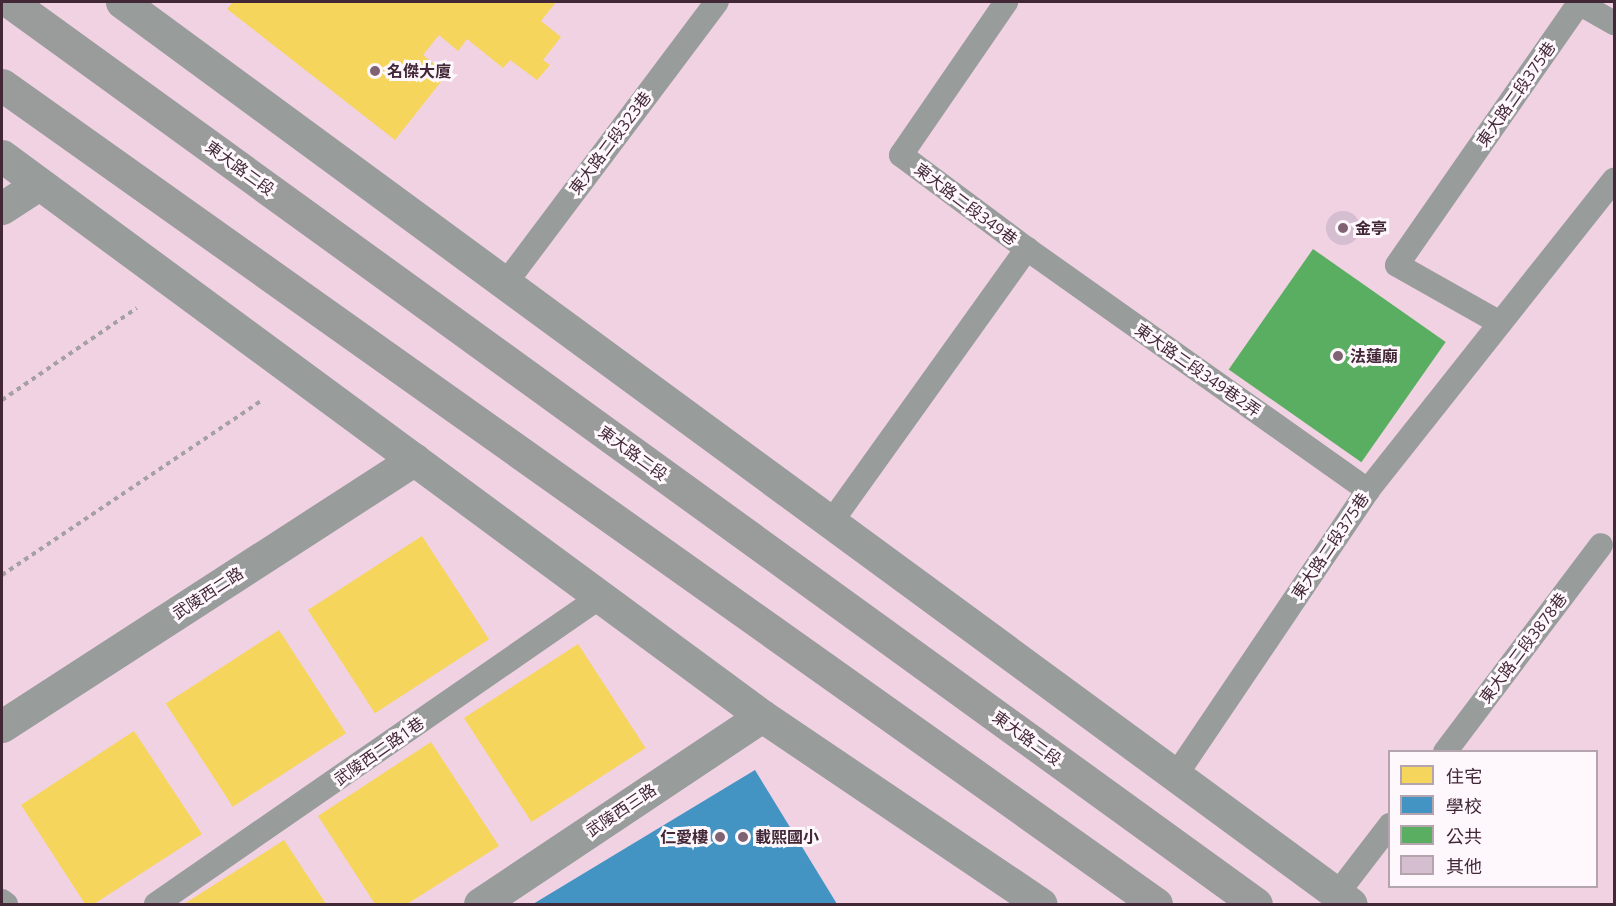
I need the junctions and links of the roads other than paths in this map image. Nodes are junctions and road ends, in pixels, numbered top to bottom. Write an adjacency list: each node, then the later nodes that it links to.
1 (10, 2): 32 (main road, 東大路二段)
2 (122, 2): 13 (street)
3 (717, 2): 13 (lane, 東大路二段323巷)
4 (1006, 2): 12 (lane, 東大路二段349巷)
5 (1578, 2): 6 (lane, 東大路二段375巷); 14 (lane, 東大路二段375巷)
6 (1614, 23)
7 (2, 85): 31 (main road)
8 (2, 156): 10 (street)
9 (1614, 180): 14 (lane, 東大路二段375巷)
10 (39, 184): 11 (street); 15 (street)
11 (2, 208)
12 (1027, 249): 16 (lane, 東大路二段349巷2弄); 17 (lane, 東大路二段349巷)
13 (504, 284): 17 (street)
14 (1500, 323): 16 (lane, 東大路二段375巷)
15 (414, 459): 19 (street); 21 (street, 武陵西二路)
16 (1368, 490): 23 (lane, 東大路二段375巷)
17 (832, 522): 23 (street)
18 (1601, 545): 22 (lane, 東大路二段3878巷)
19 (600, 597): 20 (street); 28 (lane, 武陵西二路1巷)
20 (762, 716): 29 (street, 武陵西三路); 30 (street)
21 (2, 726)
22 (1447, 750)
23 (1173, 778): 25 (street)
24 (1388, 827): 25 (lane)
25 (1344, 899)
26 (2, 901): 27 (lane)
27 (6, 904)
28 (156, 904)
29 (480, 904)
30 (1041, 904)
31 (1156, 904)
32 (1256, 904)

